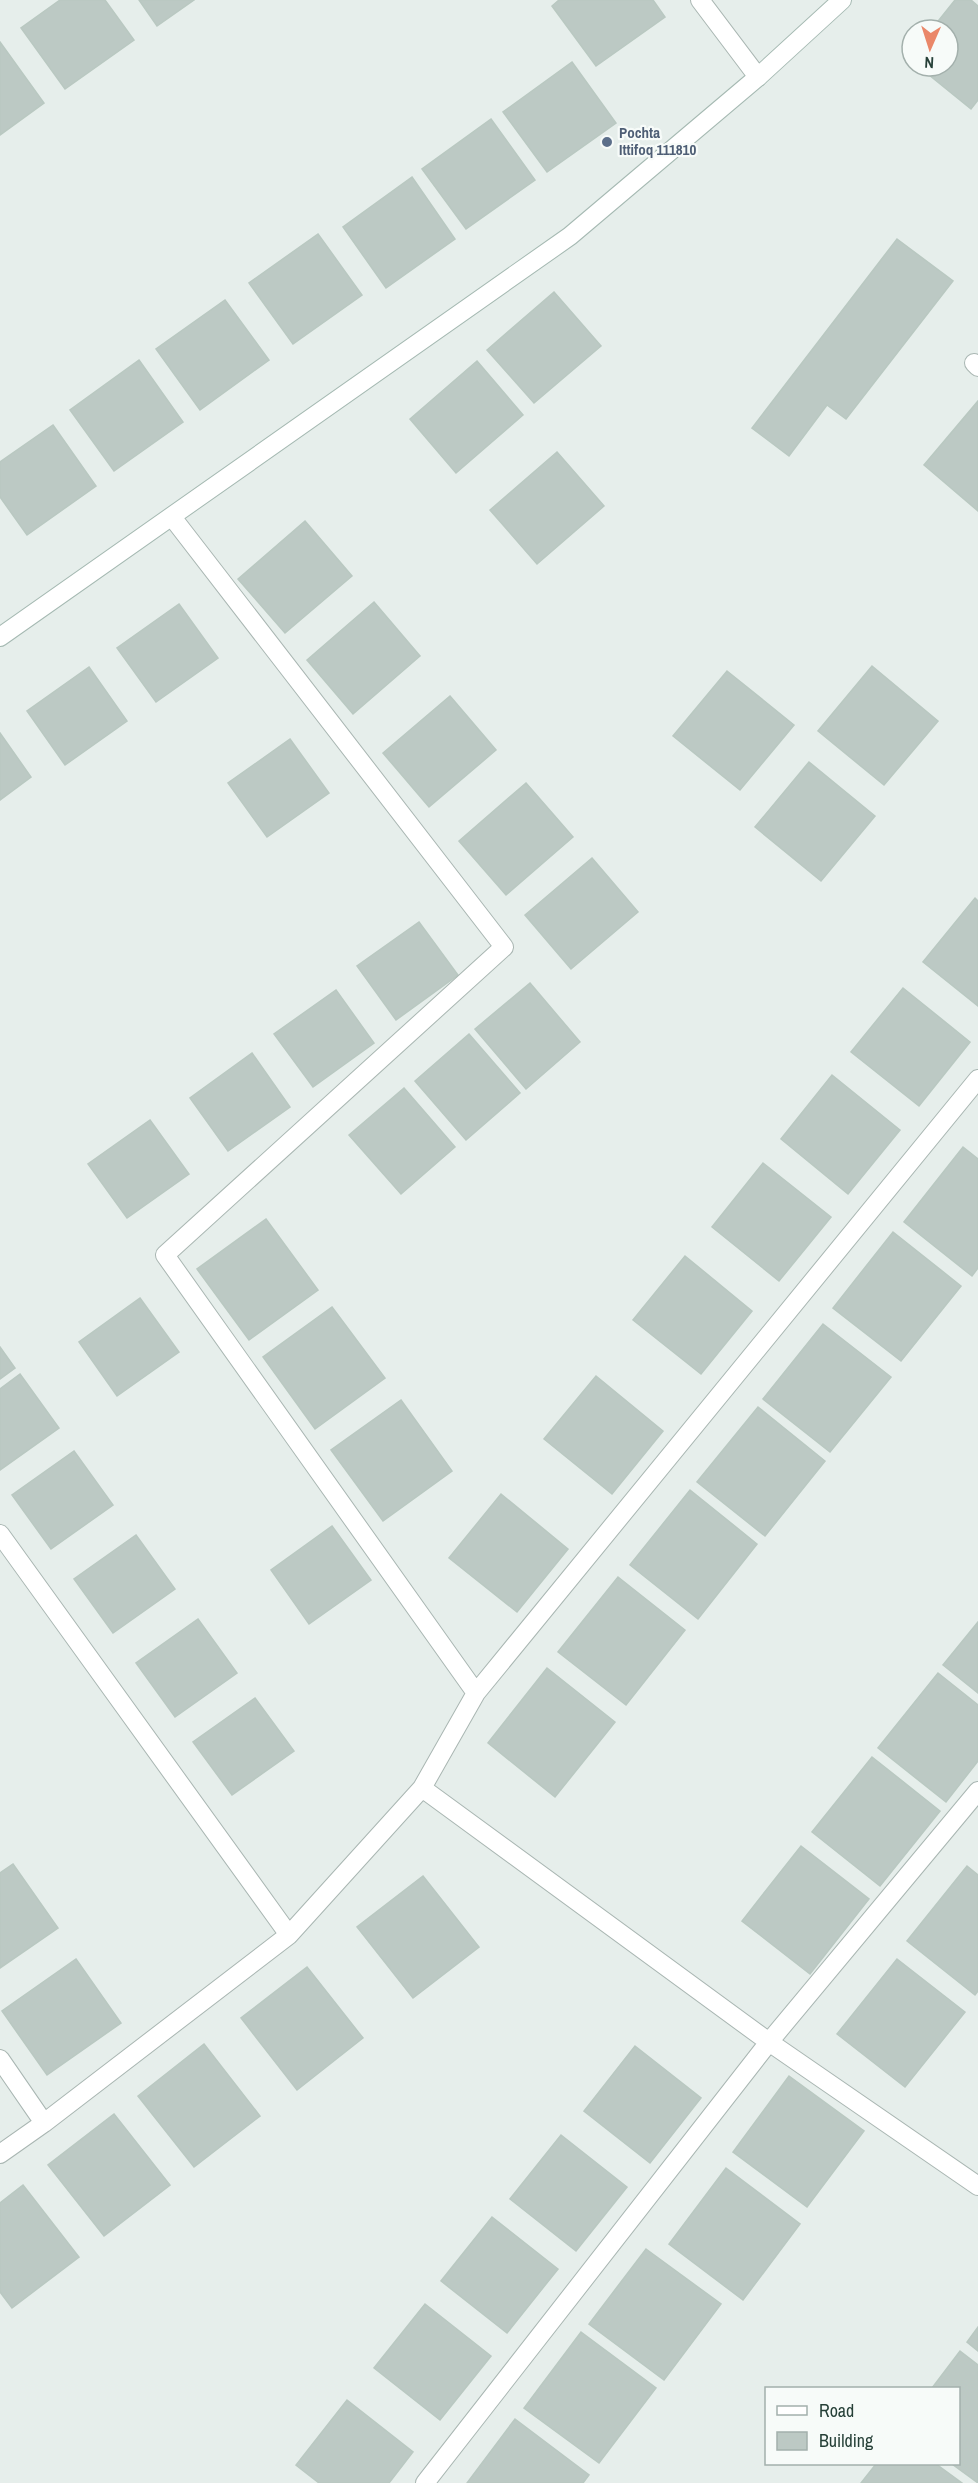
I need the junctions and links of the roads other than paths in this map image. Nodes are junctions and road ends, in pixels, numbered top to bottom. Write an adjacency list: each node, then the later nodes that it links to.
1 (700, 0): 3 (street)
2 (842, 0): 3 (street)
3 (758, 77): 4 (street)
4 (172, 517): 5 (street); 8 (street)
5 (0, 637)
6 (978, 1079): 8 (street)
7 (0, 1534): 11 (street)
8 (476, 1693): 9 (street)
9 (422, 1788): 11 (street); 12 (street)
10 (978, 1791): 12 (street)
11 (289, 1935): 14 (street)
12 (769, 2042): 16 (street); 17 (street)
13 (0, 2059): 14 (street)
14 (44, 2123): 15 (street)
15 (0, 2154)
16 (978, 2186)
17 (425, 2483)

